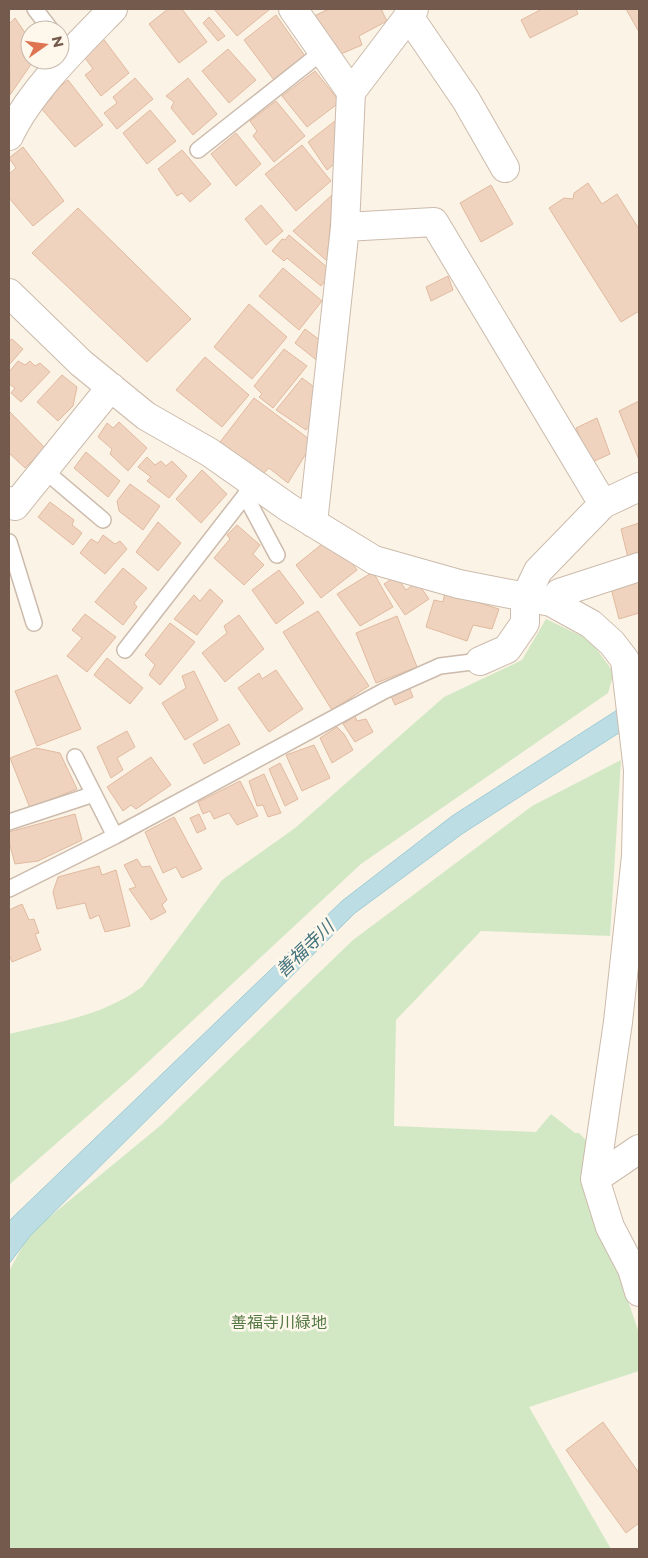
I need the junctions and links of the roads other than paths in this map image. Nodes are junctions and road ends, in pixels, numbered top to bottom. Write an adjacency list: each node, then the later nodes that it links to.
1 (34, 9): 5 (lane)
2 (113, 9): 6 (street)
3 (293, 9): 7 (street)
4 (411, 12): 9 (street); 12 (street)
5 (43, 20)
6 (70, 43)
7 (322, 52): 9 (street); 11 (lane)
8 (48, 70): 10 (street)
9 (351, 92): 13 (street)
10 (12, 119)
11 (198, 150)
12 (505, 168)
13 (345, 227): 19 (street); 22 (street)
14 (9, 293): 15 (street)
15 (111, 387): 16 (street); 18 (street)
16 (44, 470): 20 (street); 21 (lane)
17 (639, 487): 19 (street)
18 (250, 490): 22 (street); 24 (lane); 28 (lane)
19 (603, 504): 26 (street)
20 (11, 508)
21 (103, 520)
22 (313, 523): 26 (street)
23 (9, 542): 27 (lane)
24 (277, 555)
25 (639, 567): 26 (street)
26 (538, 600): 29 (street); 34 (street)
27 (34, 622)
28 (125, 650)
29 (480, 662): 33 (lane)
30 (75, 757): 31 (lane)
31 (94, 794): 32 (lane); 33 (lane)
32 (9, 822)
33 (115, 836): 35 (lane)
34 (638, 856): 37 (street)
35 (9, 889)
36 (639, 1149): 37 (street)
37 (595, 1179): 38 (street)
38 (637, 1275)

